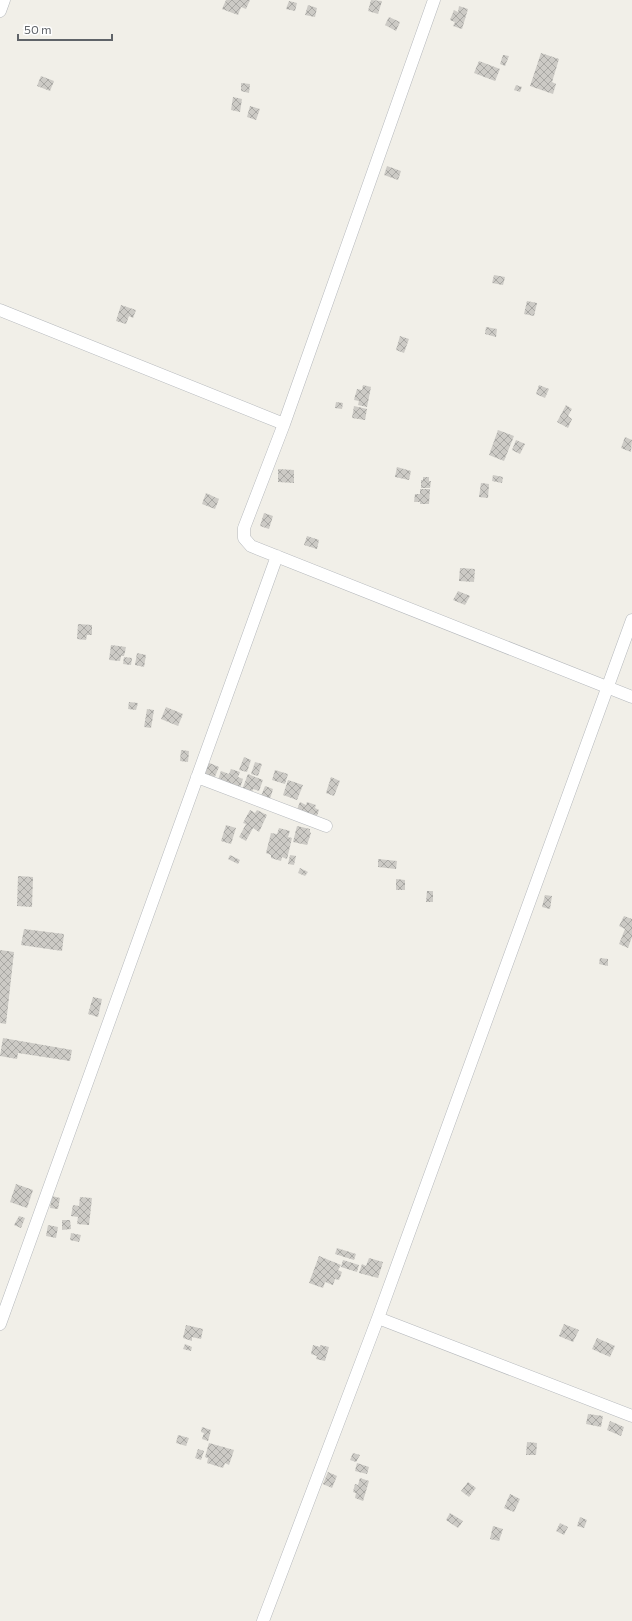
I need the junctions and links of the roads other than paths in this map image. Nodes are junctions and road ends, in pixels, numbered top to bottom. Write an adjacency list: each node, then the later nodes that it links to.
1 (4, 0): 3 (street)
2 (434, 0): 5 (street)
3 (0, 11)
4 (0, 310): 5 (street)
5 (284, 424): 6 (street)
6 (277, 556): 8 (street); 10 (street)
7 (632, 620): 8 (street)
8 (607, 687): 9 (street); 12 (street)
9 (632, 698)
10 (197, 777): 11 (street); 13 (street)
11 (326, 826)
12 (378, 1318): 14 (street); 15 (street)
13 (0, 1324)
14 (632, 1416)
15 (263, 1621)

